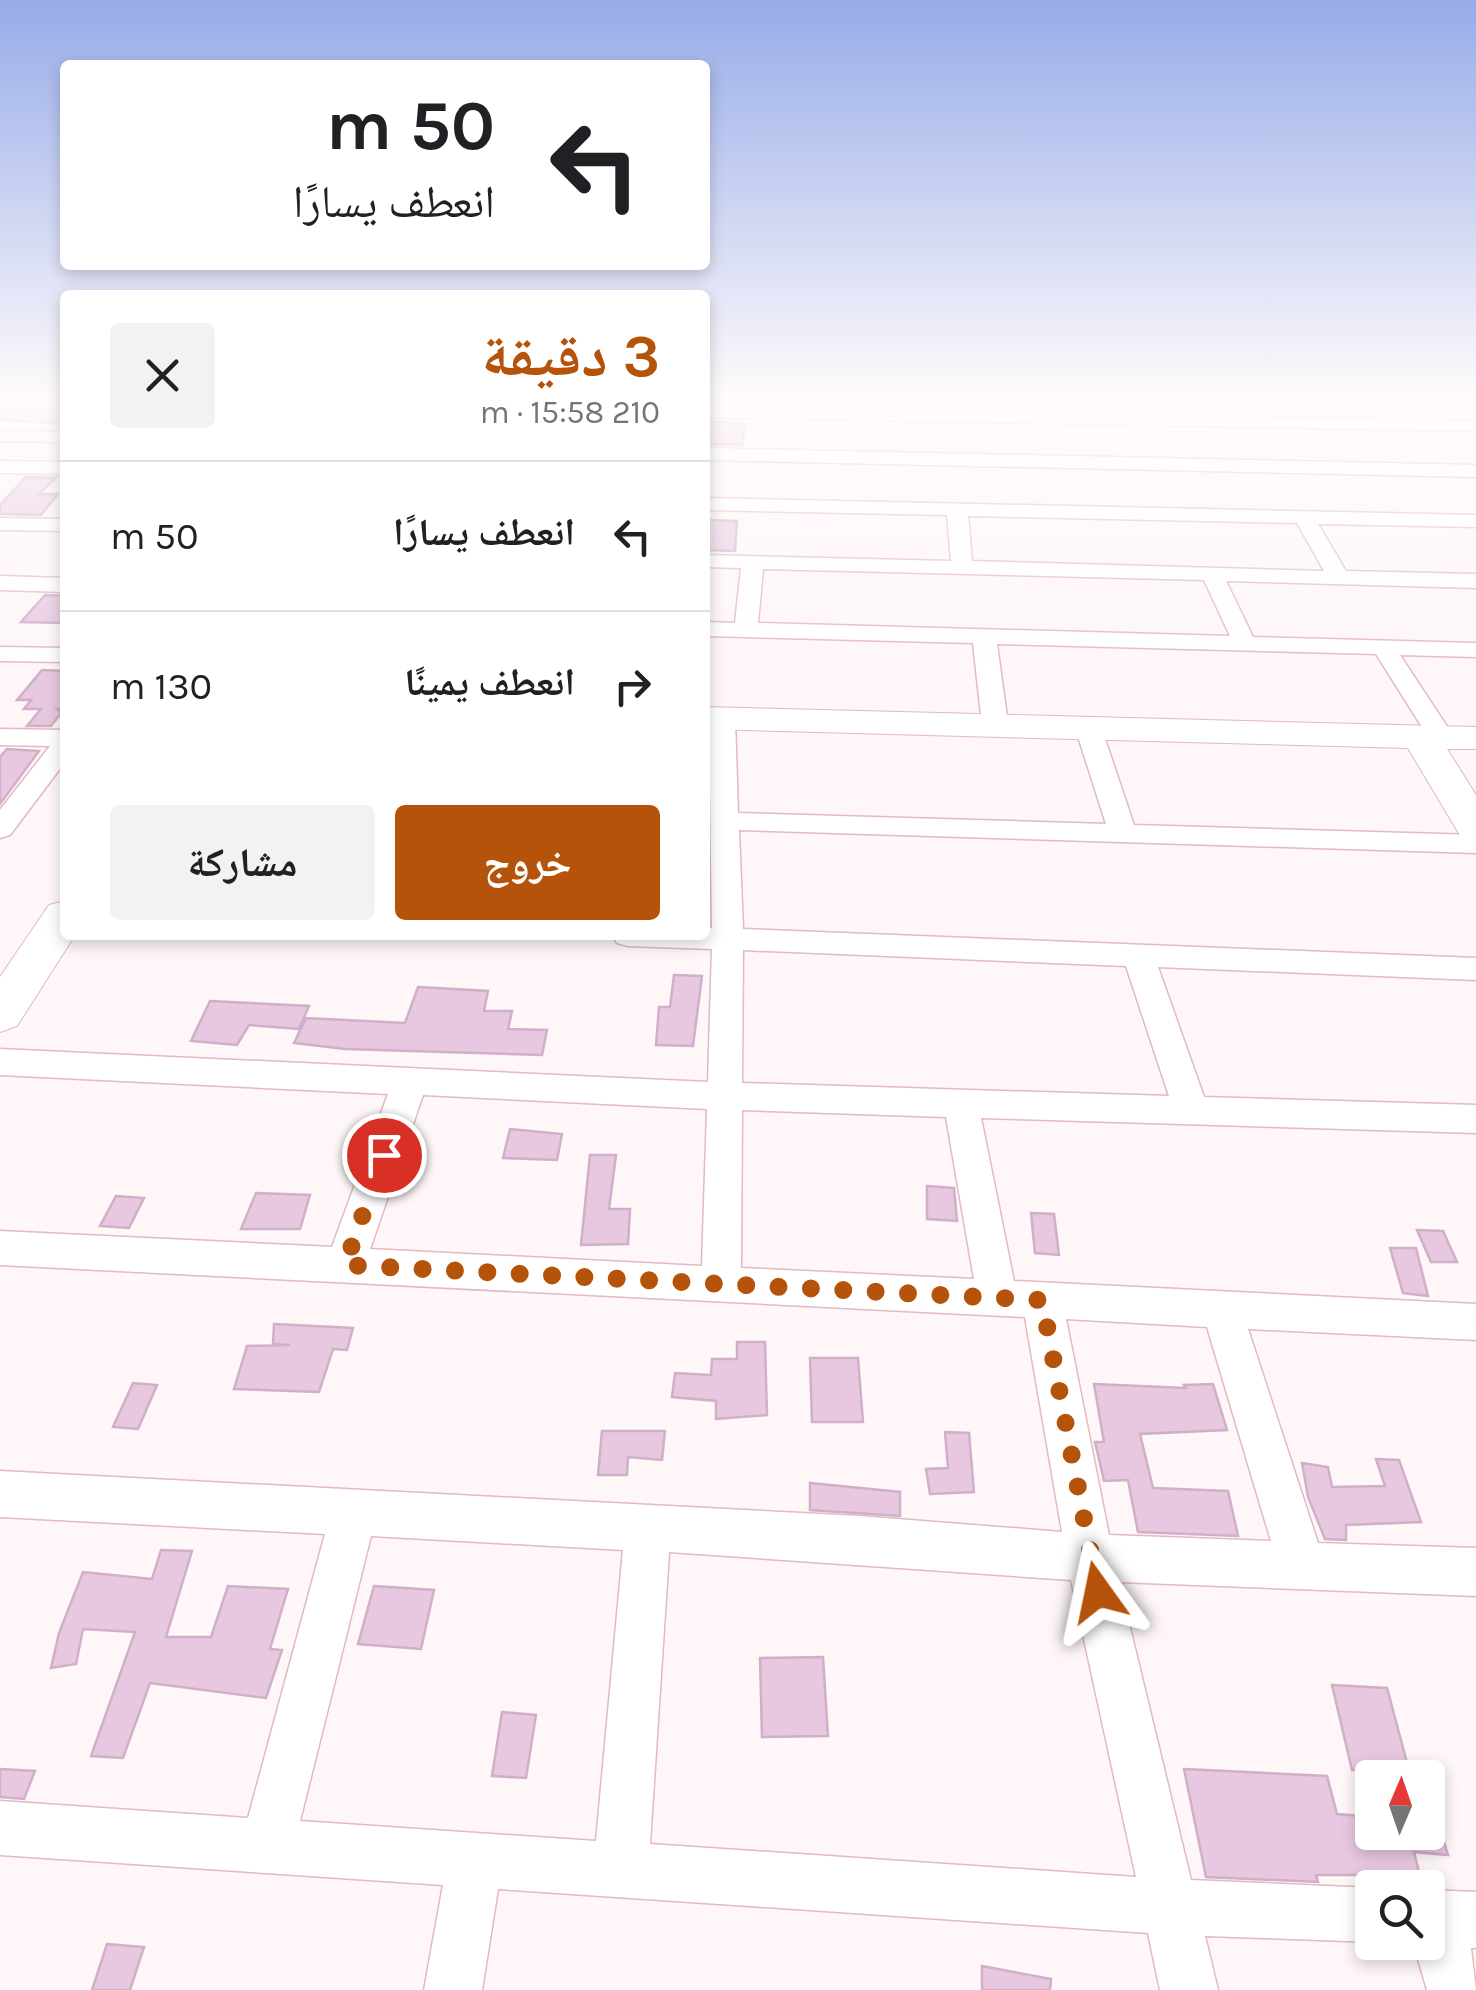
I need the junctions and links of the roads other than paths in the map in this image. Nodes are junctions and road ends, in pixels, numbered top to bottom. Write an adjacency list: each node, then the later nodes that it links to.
1 (781, 487): 9 (street)
2 (838, 487): 10 (street)
3 (1131, 487): 7 (street)
4 (1149, 487): 7 (street)
5 (1383, 487): 8 (street)
6 (1432, 487): 8 (street)
7 (1142, 490): 10 (street); 11 (street)
8 (1409, 495): 11 (street); 12 (street)
9 (710, 503)
10 (957, 509): 17 (street)
11 (1306, 519): 19 (street)
12 (1476, 522)
13 (0, 524): 14 (street)
14 (60, 526)
15 (710, 561): 16 (street)
16 (753, 562): 17 (street); 24 (street)
17 (962, 567): 18 (street)
18 (1211, 573): 19 (street); 26 (street)
19 (1340, 576): 20 (street)
20 (1476, 581)
21 (0, 584): 22 (street)
22 (60, 585)
23 (710, 629): 24 (street)
24 (746, 629): 25 (street)
25 (984, 637): 26 (street); 32 (street)
26 (1245, 644): 27 (street)
27 (1384, 648): 28 (street); 35 (street)
28 (1476, 650)
29 (0, 654): 30 (street)
30 (60, 655)
31 (713, 718): 32 (street); 38 (street)
32 (996, 724): 33 (street)
33 (1088, 727): 35 (street); 41 (street)
34 (0, 737): 36 (street)
35 (1446, 737): 39 (street)
36 (60, 741)
37 (60, 748): 40 (street)
38 (722, 820): 41 (street); 45 (street)
39 (1476, 828)
40 (0, 829)
41 (1123, 833): 42 (street)
42 (1476, 844)
43 (60, 924): 48 (street)
44 (710, 939): 45 (street)
45 (728, 940): 46 (street); 51 (street)
46 (1139, 957): 47 (street); 53 (street)
47 (1476, 969)
48 (0, 1014)
49 (0, 1062): 50 (street)
50 (410, 1081): 51 (street); 56 (street)
51 (723, 1096): 52 (street); 57 (street)
52 (962, 1104): 53 (street); 58 (street)
53 (1192, 1112): 54 (street)
54 (1476, 1119)
55 (0, 1248): 56 (street)
56 (345, 1265): 57 (street)
57 (721, 1284): 58 (street)
58 (1020, 1298): 59 (street); 64 (street)
59 (1222, 1310): 60 (street); 65 (street)
60 (1476, 1322)
61 (0, 1494): 62 (street)
62 (354, 1513): 63 (street); 68 (street)
63 (648, 1528): 64 (street); 70 (street)
64 (1090, 1558): 65 (street); 71 (street)
65 (1301, 1563): 66 (street)
66 (1476, 1572)
67 (0, 1828): 68 (street)
68 (267, 1846): 69 (street)
69 (475, 1860): 70 (street); 74 (street)
70 (621, 1870): 71 (street)
71 (1171, 1907): 72 (street); 75 (street)
72 (1355, 1915)
73 (1446, 1919): 76 (street)
74 (452, 1990)
75 (1189, 1990)
76 (1456, 1990)

